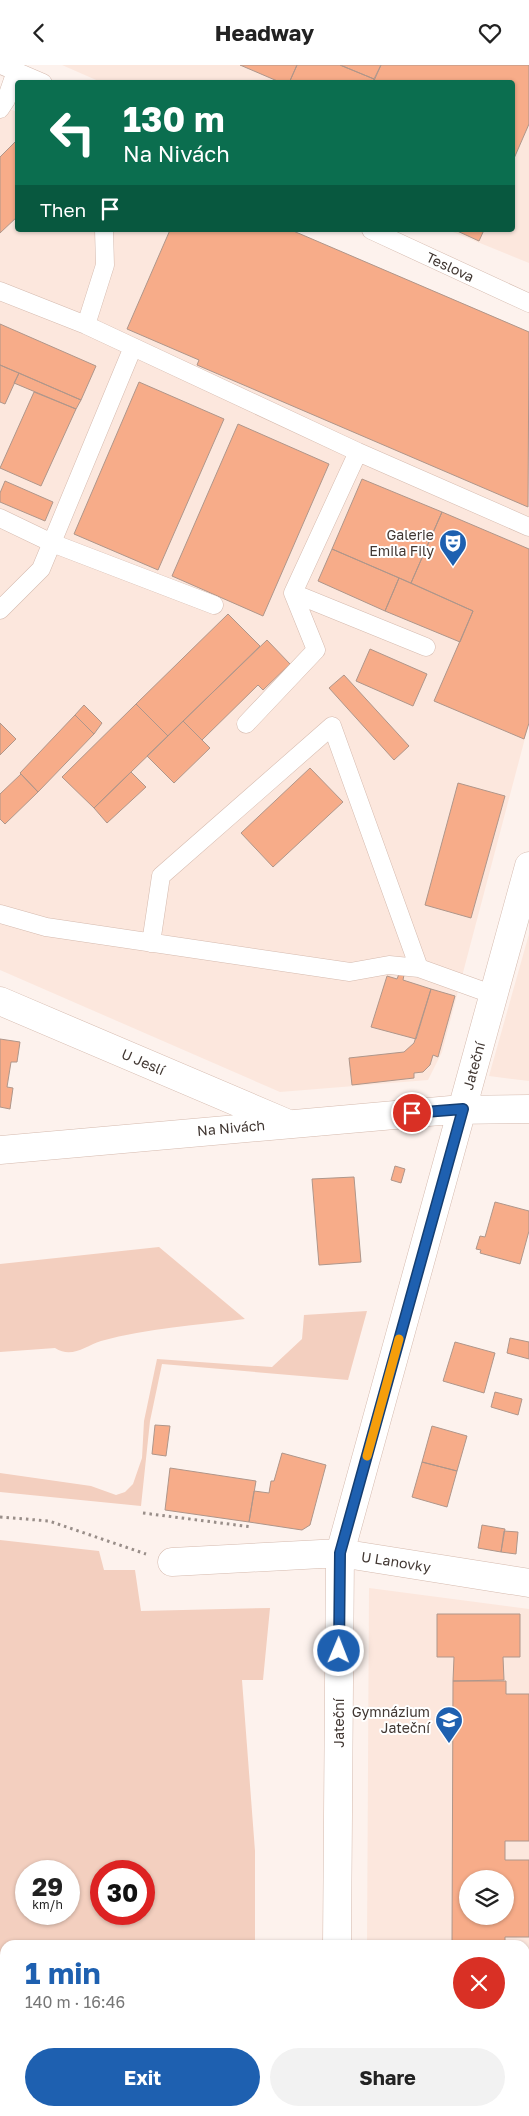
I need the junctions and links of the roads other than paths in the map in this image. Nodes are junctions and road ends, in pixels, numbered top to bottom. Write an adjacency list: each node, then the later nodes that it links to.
1 (8, 68): 2 (lane); 3 (lane)
2 (36, 80)
3 (0, 109)
4 (104, 232): 8 (lane)
5 (375, 232): 7 (lane, Teslova)
6 (0, 291): 8 (lane)
7 (529, 303)
8 (86, 325): 9 (lane)
9 (132, 347): 10 (lane); 13 (lane)
10 (358, 452): 12 (lane); 14 (lane)
11 (0, 518): 13 (lane)
12 (529, 527)
13 (52, 543): 15 (lane); 16 (lane)
14 (293, 593): 17 (lane); 18 (lane)
15 (214, 605)
16 (0, 610)
17 (426, 647)
18 (246, 725)
19 (529, 866): 23 (street, Jateční)
20 (0, 914): 21 (lane)
21 (151, 943): 22 (lane); 22 (lane)
22 (419, 968): 23 (lane)
23 (494, 995): 25 (street, Jateční)
24 (0, 1001): 27 (street, U Jeslí)
25 (463, 1109): 26 (street, Na Nivách); 27 (street, Na Nivách); 29 (street, Jateční)
26 (529, 1109)
27 (286, 1123): 28 (street, Na Nivách)
28 (0, 1150)
29 (340, 1553): 30 (street, U Lanovky); 31 (street, U Lanovky); 32 (street, Jateční)
30 (172, 1562)
31 (529, 1583)
32 (337, 1940)

